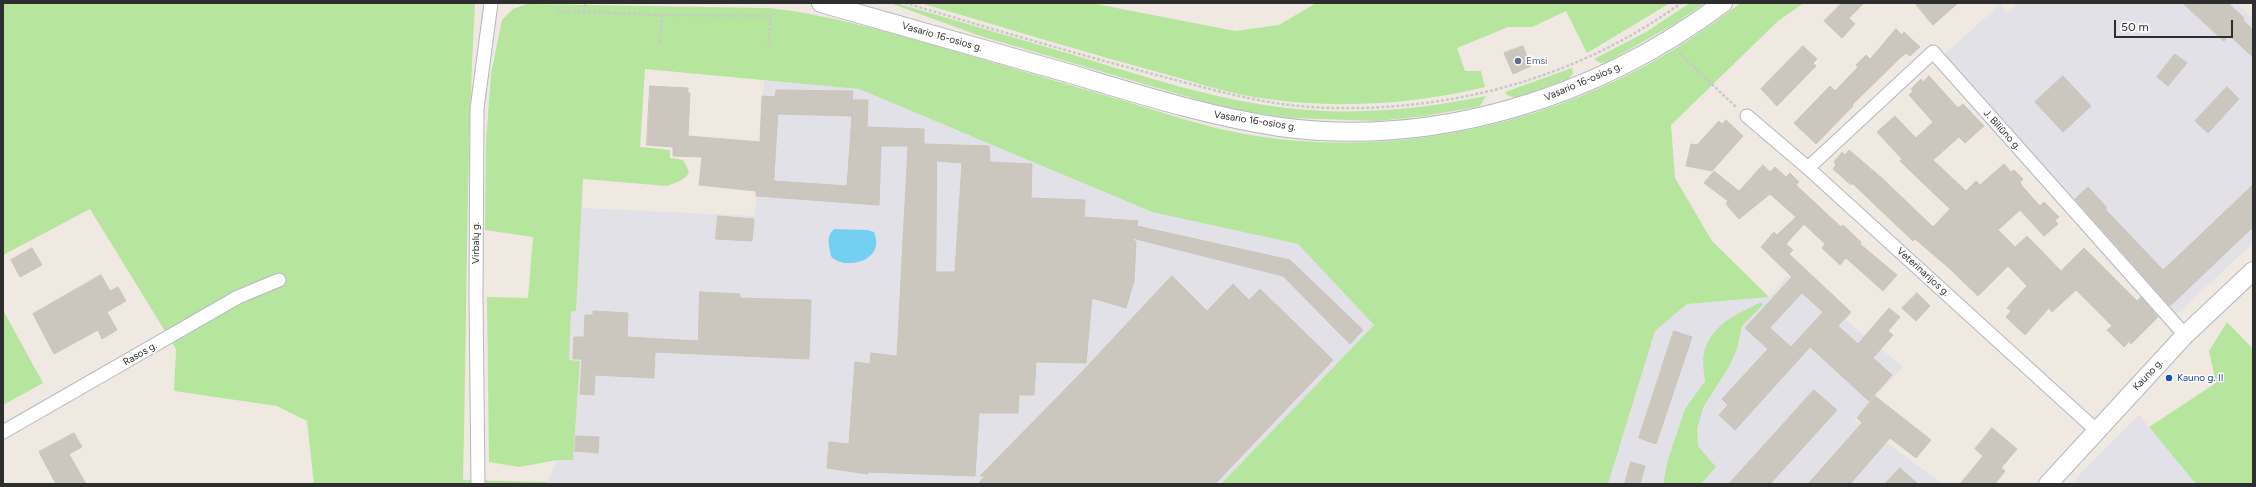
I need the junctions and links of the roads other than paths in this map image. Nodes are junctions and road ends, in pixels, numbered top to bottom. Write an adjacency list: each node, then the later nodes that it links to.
1 (492, 3): 11 (street, Virbalų g.)
2 (821, 3): 3 (main road, Vasario 16-osios g.)
3 (1723, 3)
4 (1747, 116): 5 (street, Veterinarijos g.)
5 (1808, 168): 8 (street, J. Biliūno g.); 9 (street, Veterinarijos g.)
6 (2253, 270): 8 (main road, Kauno g.)
7 (278, 280): 10 (street, Rasos g.)
8 (2185, 335): 9 (main road, Kauno g.)
9 (2096, 430): 12 (main road, Kauno g.)
10 (3, 432)
11 (478, 484)
12 (2048, 484)

